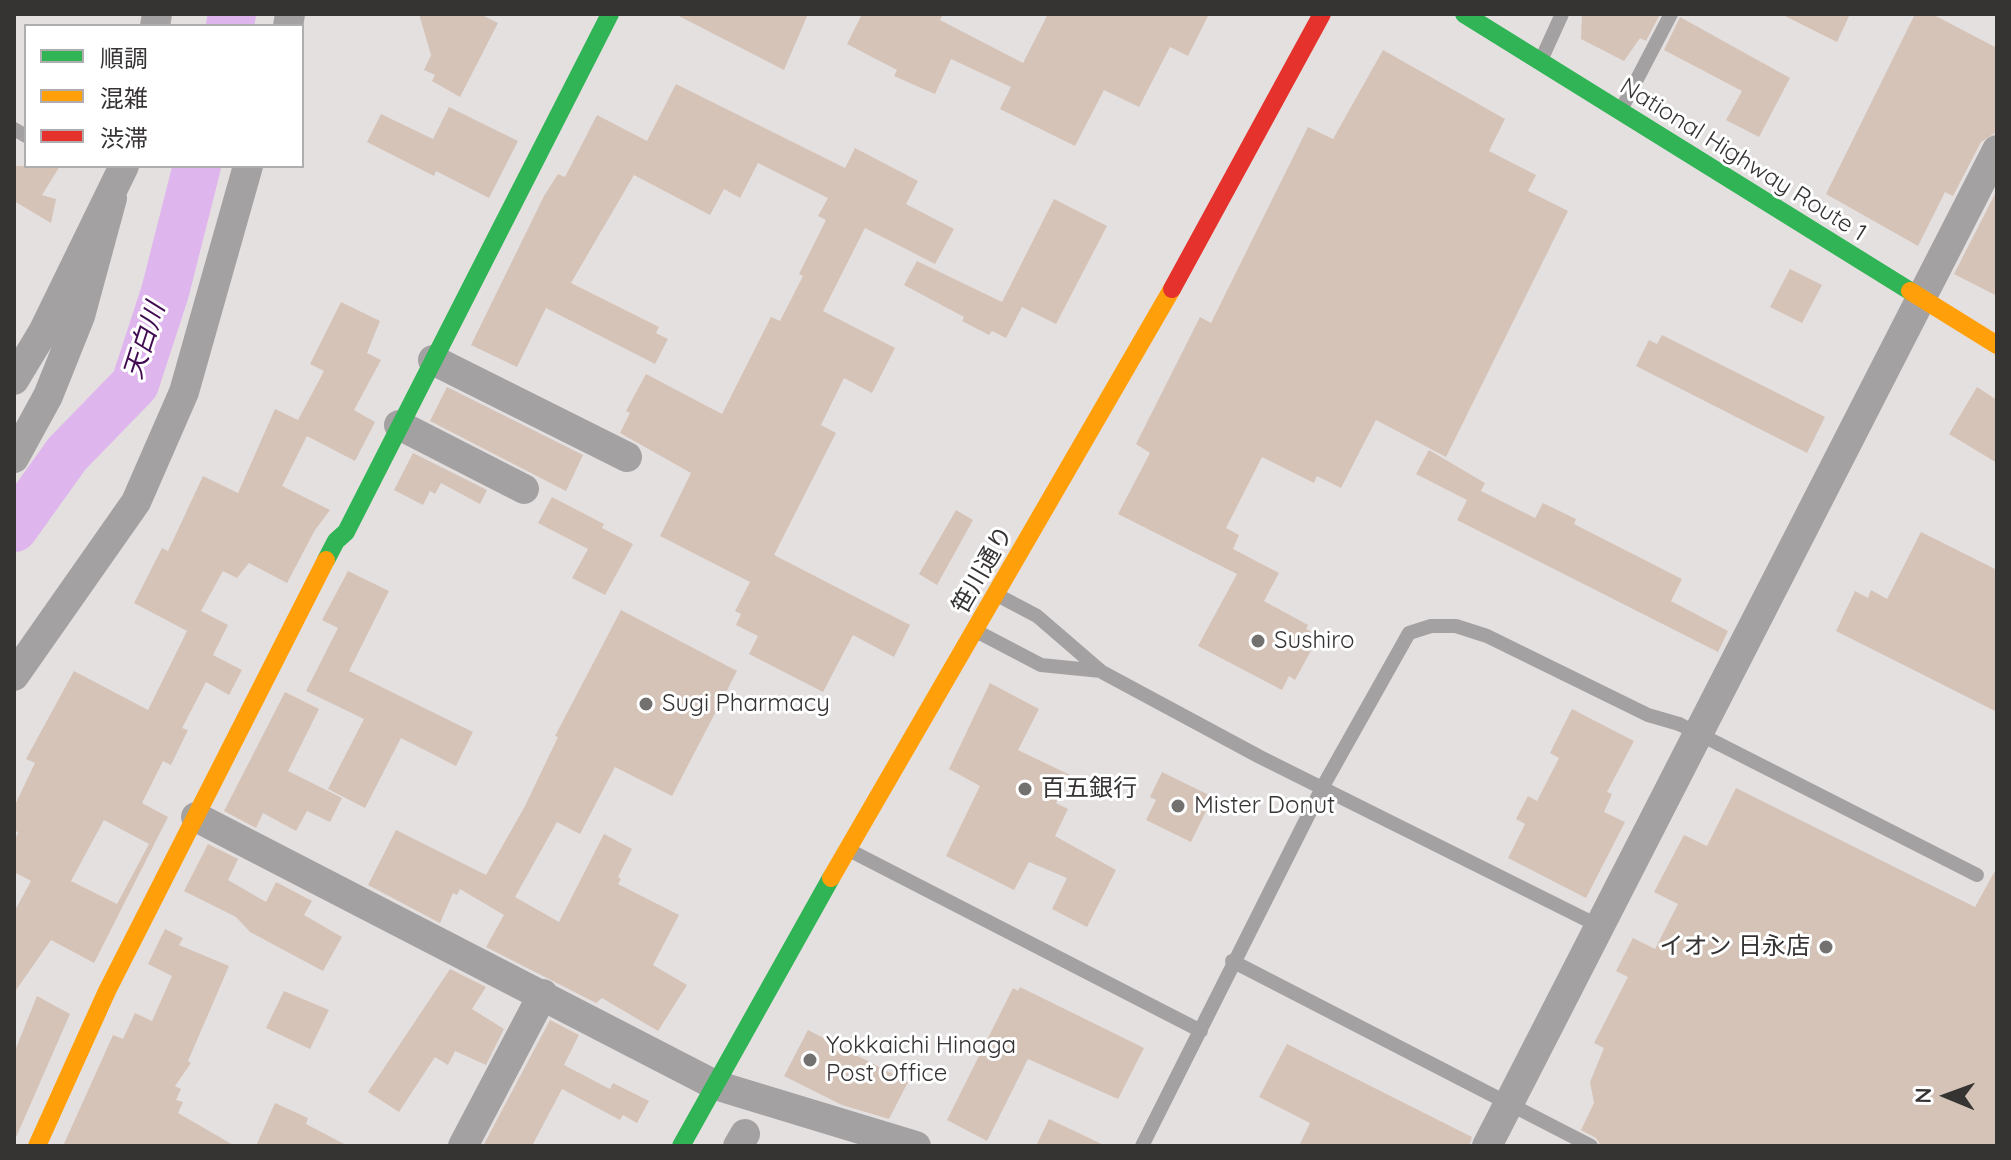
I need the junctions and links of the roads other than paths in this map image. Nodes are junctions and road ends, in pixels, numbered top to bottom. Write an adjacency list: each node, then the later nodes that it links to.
1 (610, 14): 14 (main road)
2 (1322, 14): 20 (main road, 笹川通り)
3 (1464, 14): 6 (main road, National Highway Route 1)
4 (1562, 14): 6 (lane)
5 (1671, 14): 7 (lane)
6 (1540, 62): 7 (main road, National Highway Route 1)
7 (1620, 111): 12 (main road, National Highway Route 1)
8 (1997, 150): 12 (street)
9 (123, 168): 11 (street)
10 (247, 168): 23 (street)
11 (112, 198): 15 (street); 18 (street)
12 (1923, 301): 13 (main road, National Highway Route 1); 28 (street)
13 (1997, 345)
14 (433, 360): 16 (main road); 17 (street)
15 (14, 380)
16 (399, 425): 19 (street); 25 (main road)
17 (627, 457)
18 (14, 458)
19 (524, 489)
20 (997, 595): 21 (main road, 笹川通り); 22 (lane)
21 (976, 631): 22 (lane); 26 (main road, 笹川通り)
22 (1102, 672): 24 (lane)
23 (14, 676)
24 (1322, 788): 27 (lane, bridge); 28 (lane); 29 (lane)
25 (196, 817): 30 (street); 34 (main road)
26 (847, 850): 31 (lane); 32 (main road, 笹川通り)
27 (1977, 875)
28 (1601, 927): 33 (street)
29 (1232, 961): 31 (lane); 33 (lane)
30 (543, 994): 32 (street); 35 (street)
31 (1201, 1031): 38 (lane)
32 (715, 1085): 36 (main road, 笹川通り); 37 (street)
33 (1509, 1104): 39 (street); 40 (lane)
34 (37, 1146)
35 (463, 1146)
36 (681, 1146)
37 (916, 1146)
38 (1142, 1146)
39 (1487, 1146)
40 (1591, 1146)

